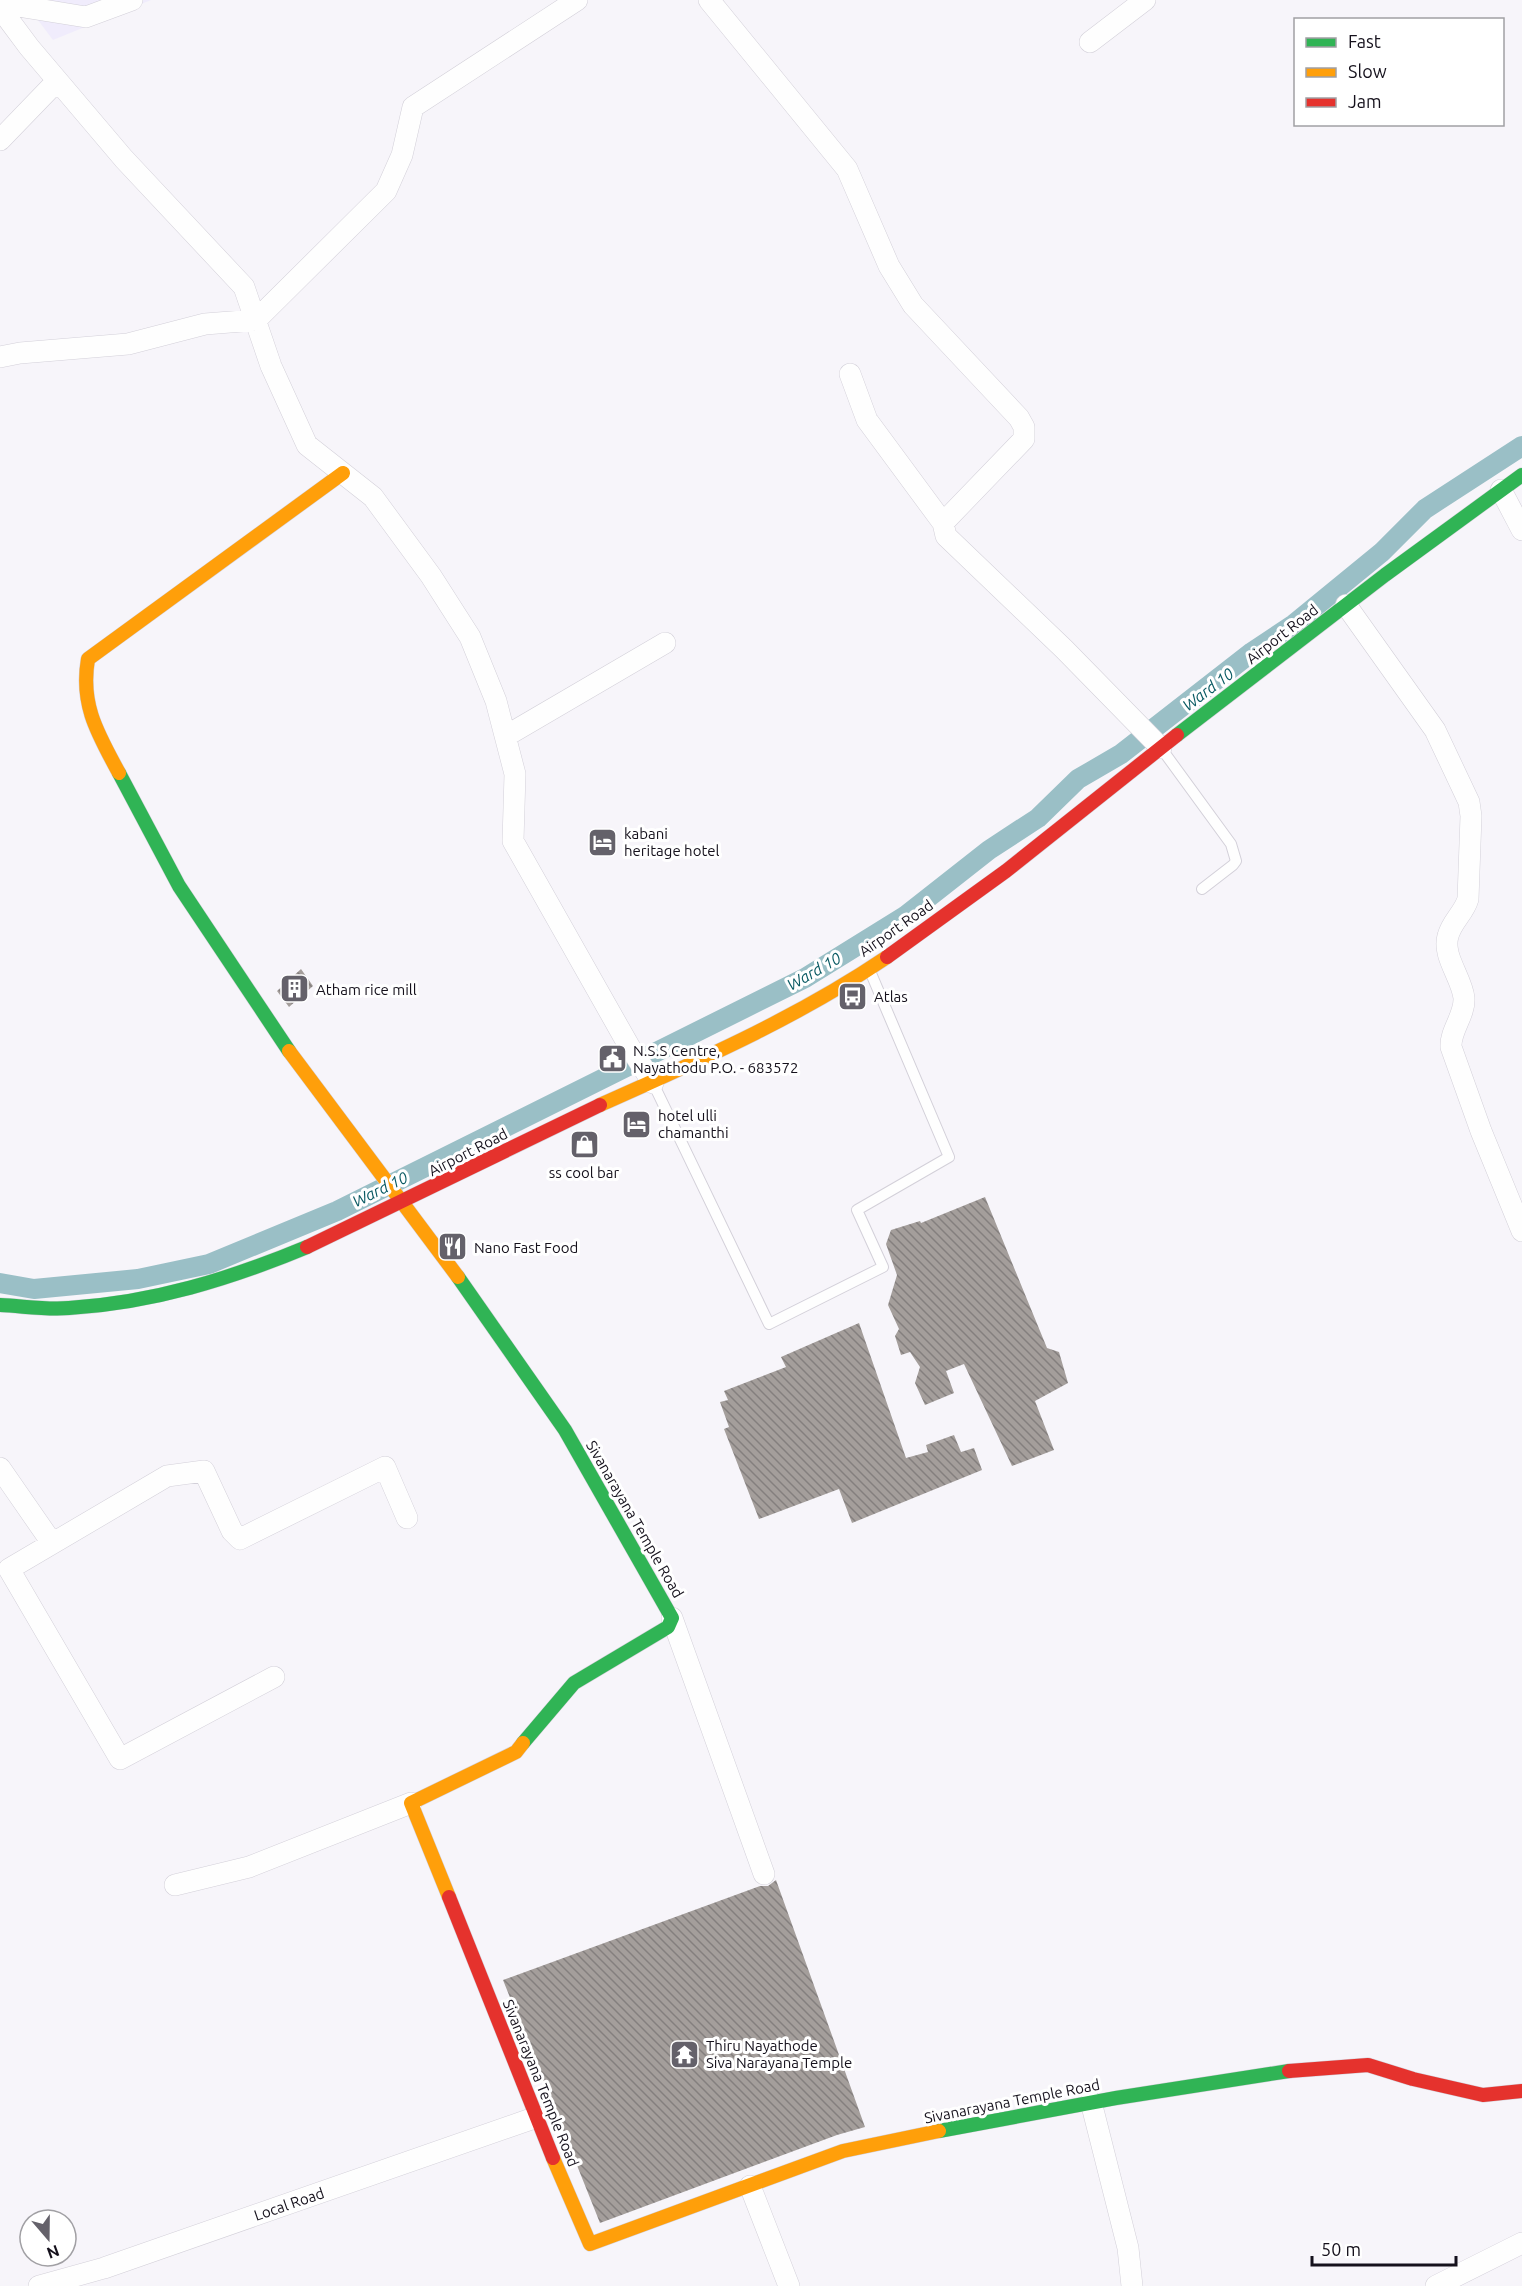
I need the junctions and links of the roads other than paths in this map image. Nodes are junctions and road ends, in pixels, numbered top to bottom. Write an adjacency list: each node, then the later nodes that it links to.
1 (132, 0): 5 (street)
2 (578, 0): 10 (street)
3 (709, 0): 16 (street)
4 (1144, 0): 7 (street)
5 (0, 3)
6 (0, 8): 8 (street)
7 (1090, 42)
8 (57, 81): 9 (street); 10 (street)
9 (0, 140)
10 (256, 320): 11 (street); 13 (street)
11 (0, 357)
12 (850, 374): 16 (street)
13 (343, 473): 20 (street); 25 (street, Sivanarayana Temple Road)
14 (1522, 475): 15 (street, Airport Road)
15 (1501, 490): 17 (street); 18 (street, Airport Road)
16 (943, 523): 21 (street)
17 (1522, 530)
18 (1346, 605): 21 (street, Airport Road); 26 (street)
19 (664, 642): 20 (street)
20 (506, 736): 24 (street)
21 (1161, 748): 22 (lane); 23 (street, Airport Road)
22 (1202, 889)
23 (868, 968): 24 (street, Airport Road); 24 (lane)
24 (651, 1079): 25 (street, Airport Road)
25 (400, 1199): 27 (street, Airport Road); 31 (street, Sivanarayana Temple Road)
26 (1522, 1231)
27 (0, 1305)
28 (0, 1468): 30 (street)
29 (407, 1518): 30 (street)
30 (52, 1543): 32 (street)
31 (672, 1618): 33 (street, Sivanarayana Temple Road); 34 (street)
32 (274, 1677)
33 (411, 1803): 35 (street); 38 (street, Sivanarayana Temple Road)
34 (764, 1874)
35 (175, 1885)
36 (1522, 2091): 37 (street, Sivanarayana Temple Road)
37 (1091, 2102): 39 (street, Sivanarayana Temple Road); 43 (street)
38 (537, 2117): 39 (street, Sivanarayana Temple Road); 41 (street, Local Road)
39 (750, 2186): 42 (street)
40 (1522, 2243): 44 (street)
41 (39, 2286)
42 (789, 2286)
43 (1132, 2286)
44 (1436, 2286)

